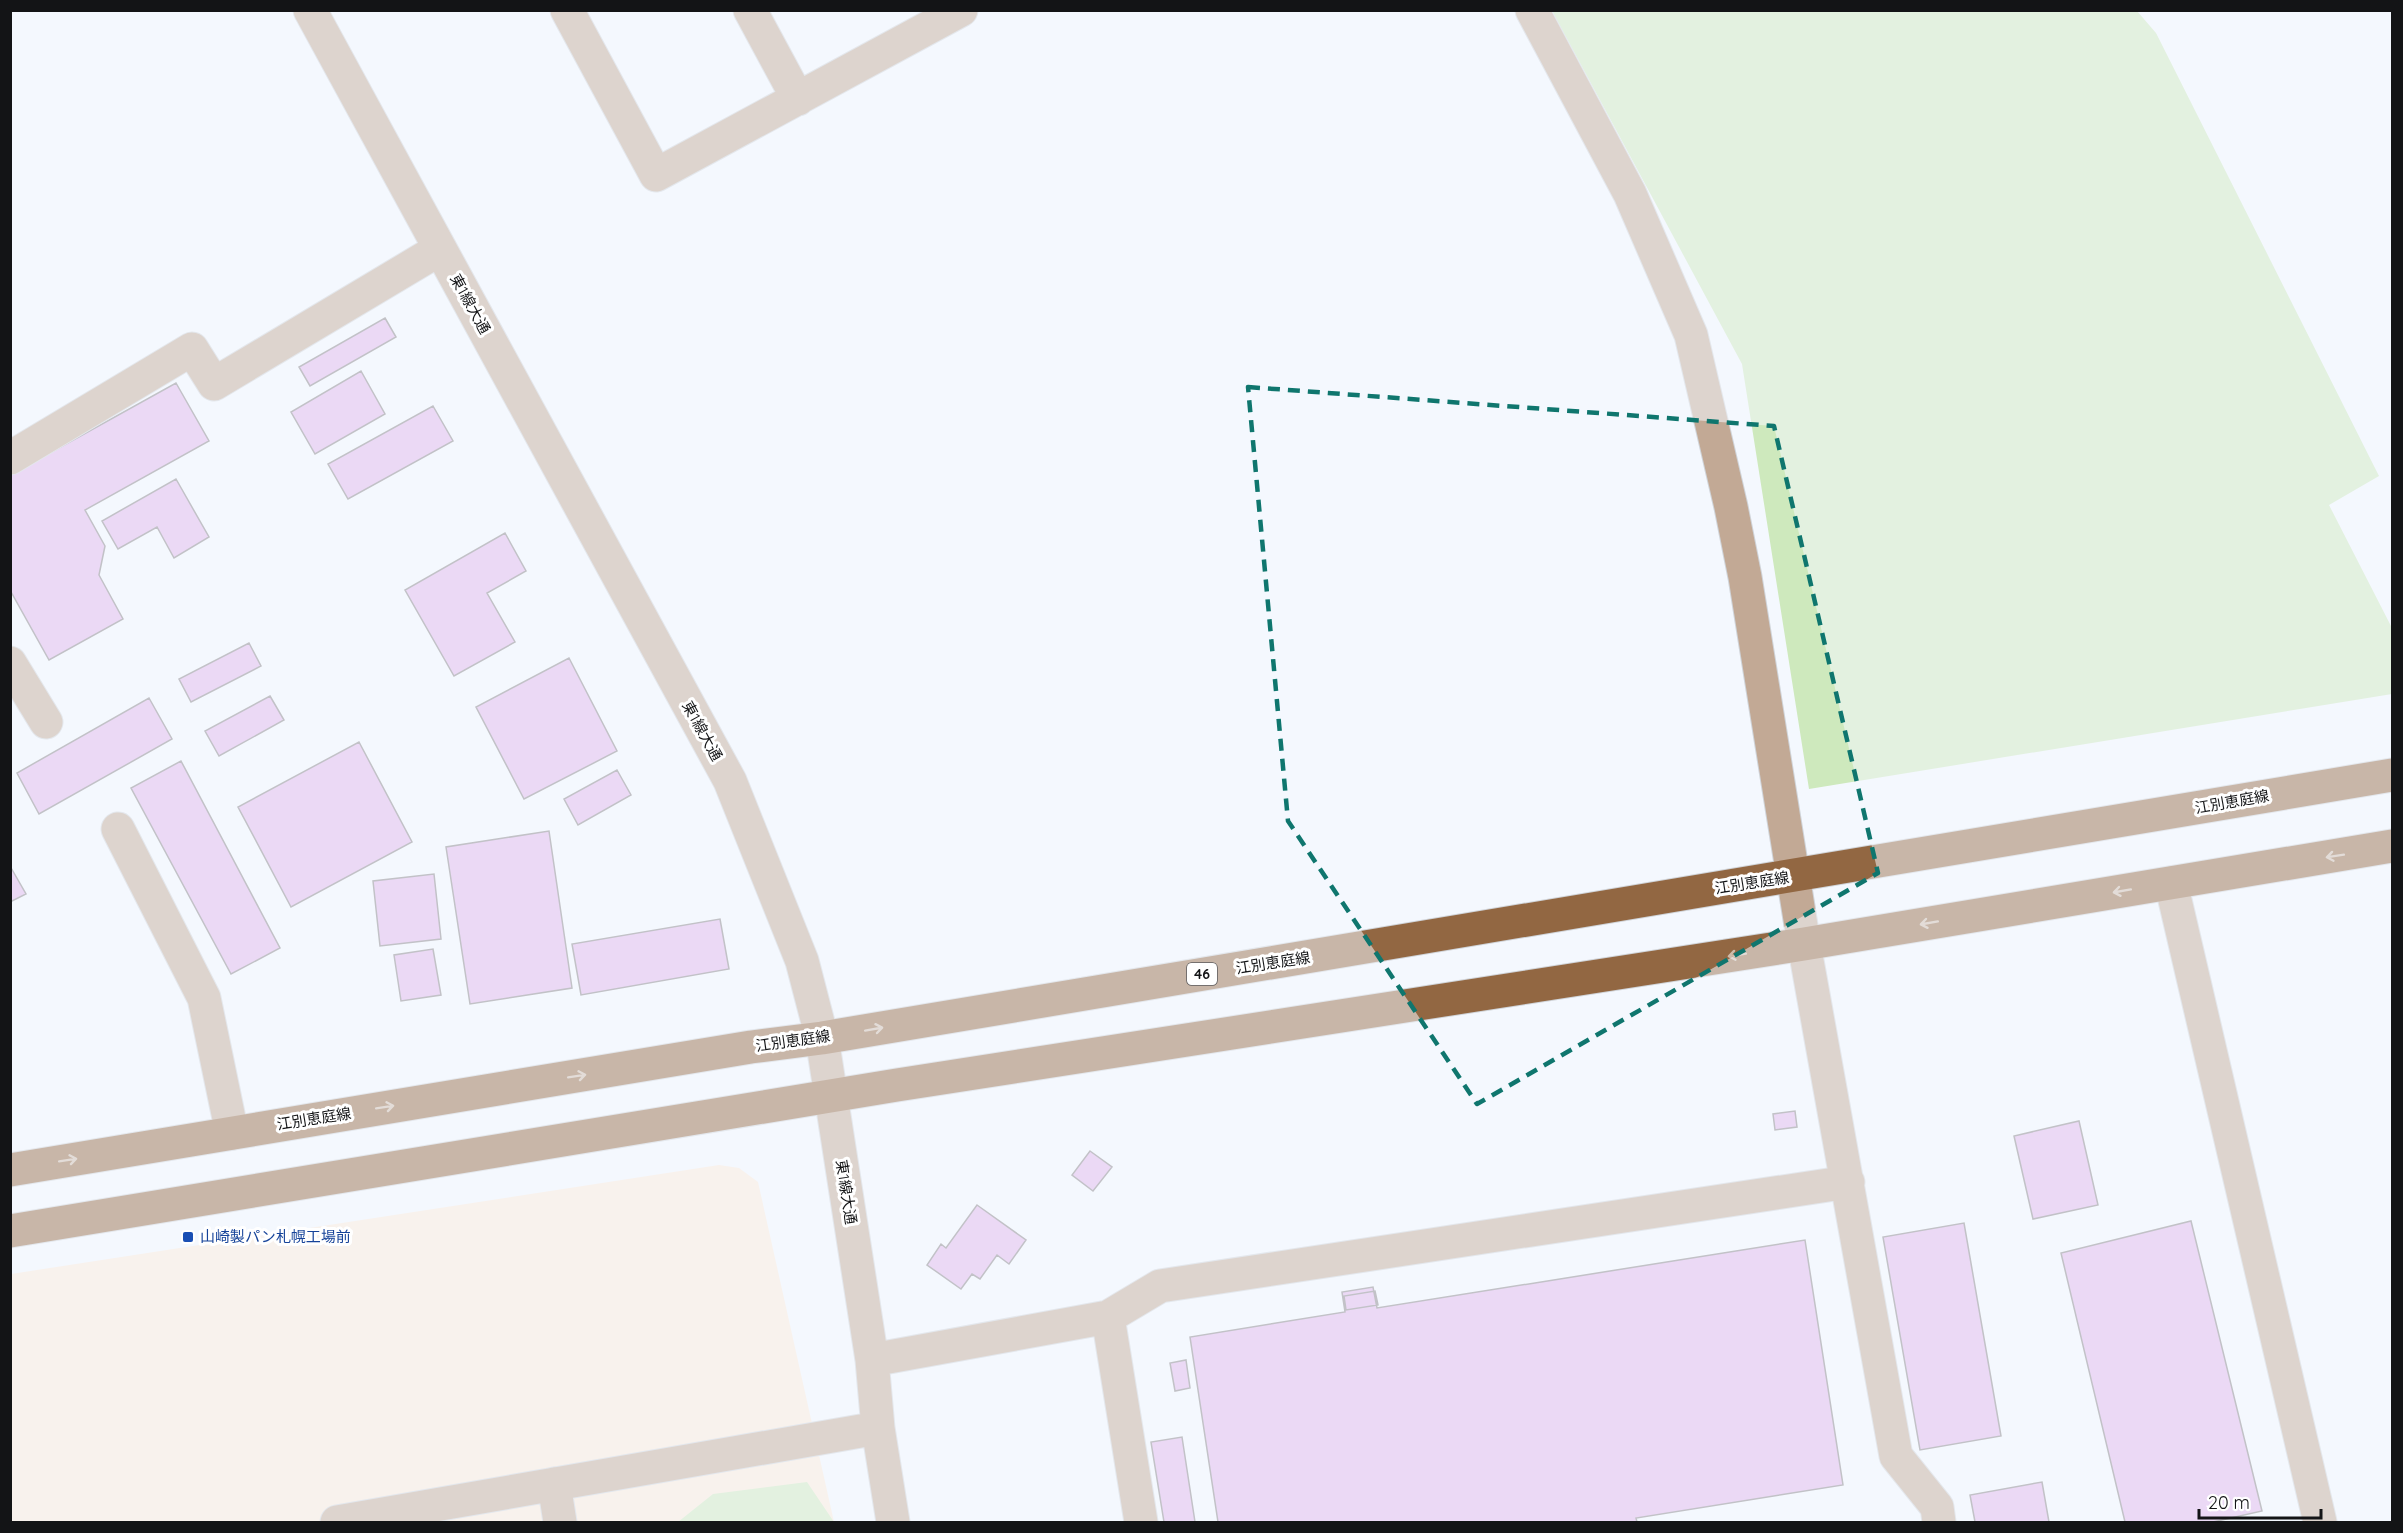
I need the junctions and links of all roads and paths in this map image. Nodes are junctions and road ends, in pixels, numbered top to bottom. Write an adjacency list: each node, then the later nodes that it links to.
1 (310, 10): 7 (street, 東1線大通)
2 (567, 10): 6 (street)
3 (750, 10): 6 (street)
4 (961, 10): 6 (street)
5 (1532, 10): 14 (street)
6 (798, 99)
7 (440, 249): 8 (street); 17 (street, 東1線大通)
8 (10, 458)
9 (10, 663): 10 (street)
10 (46, 722)
11 (2392, 775): 14 (main road, 江別恵庭線 / 46)
12 (118, 829): 19 (street)
13 (2392, 846): 15 (main road, one-way to 15)
14 (1793, 876): 16 (street); 17 (main road, 江別恵庭線 / 46, one-way to 14)
15 (2171, 883): 16 (main road, one-way to 16); 32 (street)
16 (1804, 944): 18 (main road, one-way to 18); 21 (street)
17 (822, 1038): 18 (street, 東1線大通); 19 (main road, 江別恵庭線 / 46, one-way to 17)
18 (830, 1096): 22 (main road); 24 (street, 東1線大通)
19 (232, 1132): 20 (main road, 江別恵庭線 / 46, one-way to 19)
20 (10, 1170)
21 (1848, 1182): 23 (street); 31 (street)
22 (10, 1231)
23 (1108, 1317): 24 (street); 30 (street)
24 (872, 1360): 25 (street, 東1線大通)
25 (878, 1428): 26 (street); 29 (street, 東1線大通)
26 (554, 1484): 27 (street); 28 (street)
27 (337, 1522)
28 (560, 1522)
29 (893, 1522)
30 (1141, 1522)
31 (1939, 1522)
32 (2320, 1522)

